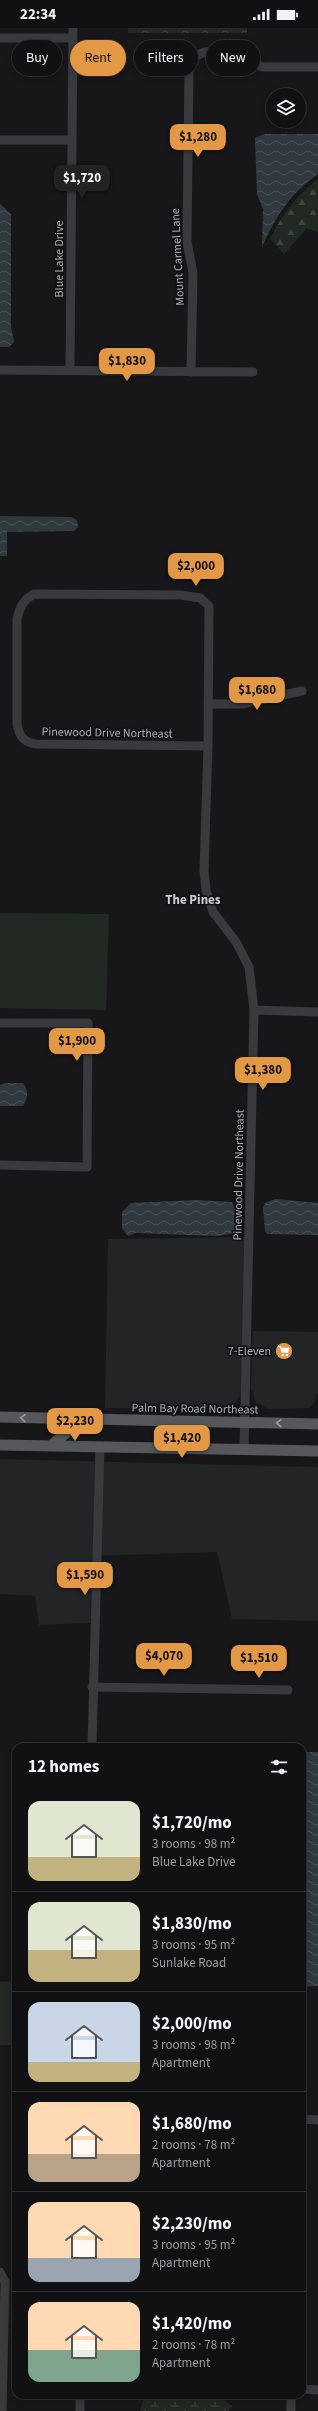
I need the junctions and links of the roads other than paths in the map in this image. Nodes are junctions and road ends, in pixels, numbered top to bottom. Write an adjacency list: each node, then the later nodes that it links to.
1 (73, 28): 3 (street, Blue Lake Drive)
2 (0, 38): 3 (street)
3 (73, 38): 6 (street, Blue Lake Drive)
4 (318, 68): 9 (street, Mount Carmel Lane)
5 (0, 140): 6 (street)
6 (72, 140): 8 (street, Blue Lake Drive)
7 (0, 370): 8 (street)
8 (70, 370): 9 (street)
9 (191, 372): 10 (street)
10 (253, 372)
11 (302, 691): 12 (street)
12 (208, 704): 13 (street, Pinewood Drive Northeast); 13 (street, Pinewood Drive Northeast)
13 (208, 746): 14 (street, Pinewood Drive Northeast)
14 (254, 1010): 15 (street); 20 (street, Pinewood Drive Northeast)
15 (318, 1012)
16 (0, 1023): 17 (street)
17 (0, 1165)
18 (0, 1417): 19 (main road, Palm Bay Road Northeast, one-way to 18)
19 (81, 1420): 20 (main road, Palm Bay Road Northeast); 23 (main road)
20 (244, 1423): 21 (main road, Palm Bay Road Northeast, one-way to 20); 25 (street, Pinewood Drive Northeast)
21 (318, 1424)
22 (0, 1445): 23 (main road)
23 (52, 1445): 24 (main road)
24 (100, 1446): 25 (main road); 27 (street)
25 (244, 1449): 26 (main road)
26 (318, 1451)
27 (92, 1687): 28 (street); 29 (street)
28 (288, 1690)
29 (92, 1743)
30 (306, 2119): 31 (street)
31 (318, 2120)
32 (0, 2272): 37 (street)
33 (306, 2390): 34 (street)
34 (318, 2390)
35 (80, 2399): 38 (street)
36 (291, 2399): 39 (street)
37 (2, 2411)
38 (80, 2411)
39 (291, 2411)

